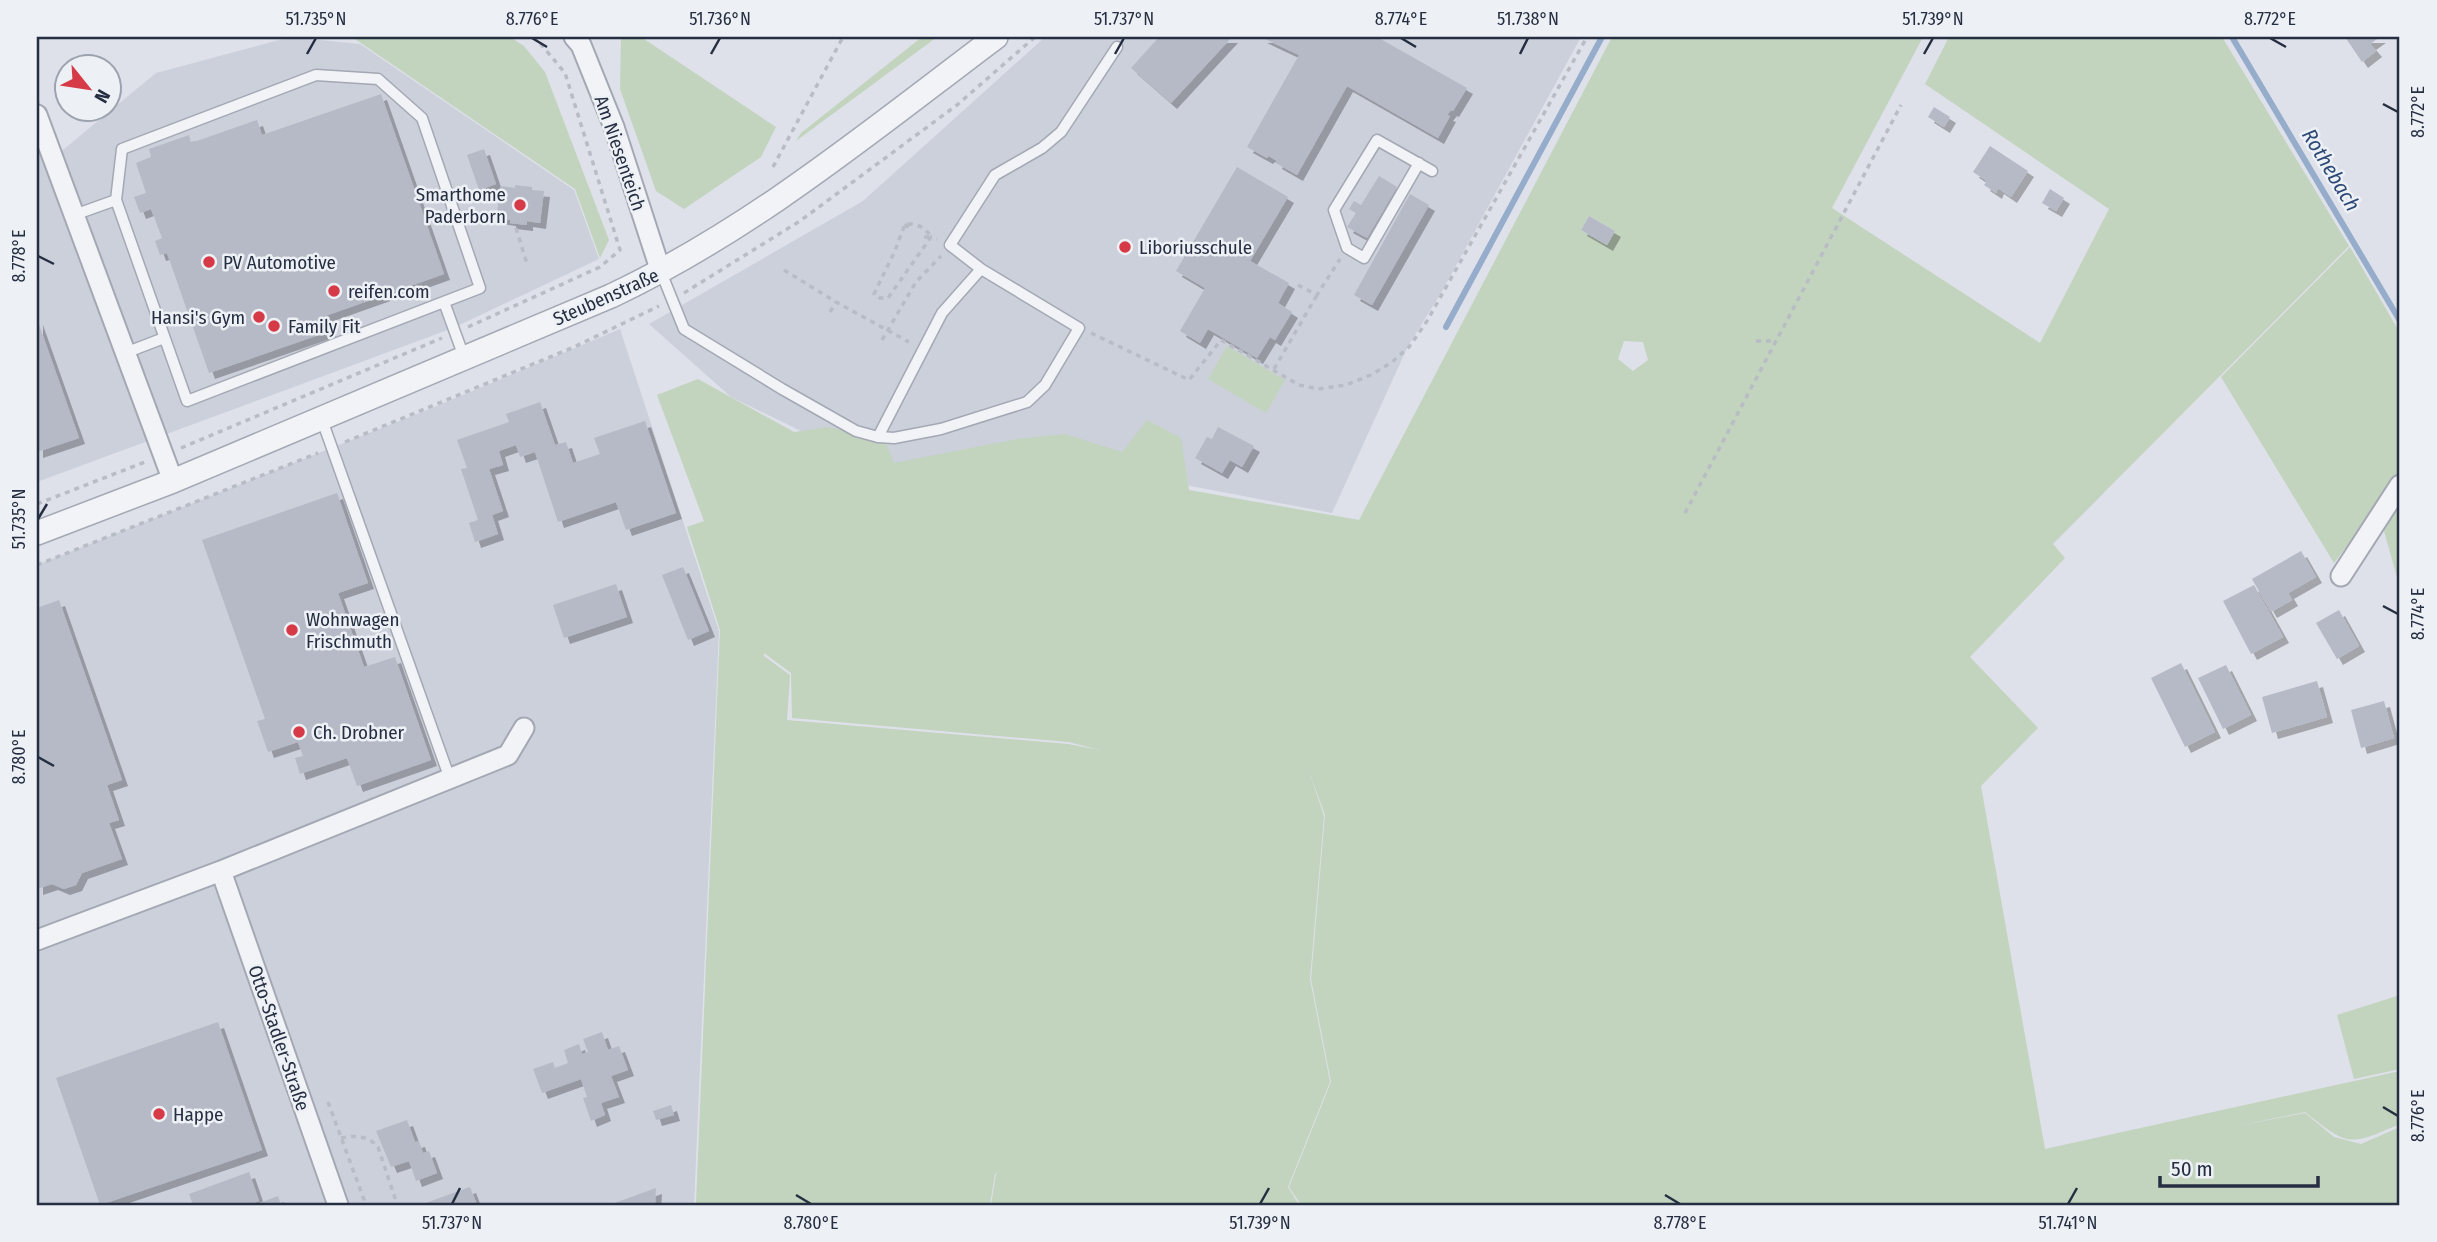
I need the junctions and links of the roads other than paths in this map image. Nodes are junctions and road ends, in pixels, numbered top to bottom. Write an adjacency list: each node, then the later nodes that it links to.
1 (996, 37): 10 (street, Steubenstraße)
2 (581, 39): 10 (street, Am Niesenteich)
3 (1117, 47): 9 (lane)
4 (37, 115): 8 (street)
5 (1419, 163): 5 (lane); 6 (lane)
6 (1432, 171)
7 (116, 200): 8 (lane); 11 (lane); 12 (lane)
8 (74, 215): 13 (street)
9 (981, 269): 16 (lane); 16 (lane)
10 (661, 272): 14 (street, Steubenstraße); 16 (lane)
11 (444, 302): 12 (lane); 14 (lane)
12 (164, 338): 13 (lane)
13 (125, 353): 17 (street)
14 (464, 358): 15 (street, Steubenstraße)
15 (321, 418): 17 (street, Steubenstraße); 22 (lane)
16 (877, 437)
17 (173, 481): 19 (street, Steubenstraße)
18 (2400, 485): 20 (street)
19 (37, 533)
20 (2341, 576)
21 (524, 728): 22 (street)
22 (450, 779): 23 (street)
23 (221, 871): 24 (street); 25 (street, Otto-Stadler-Straße)
24 (37, 940)
25 (338, 1205)

